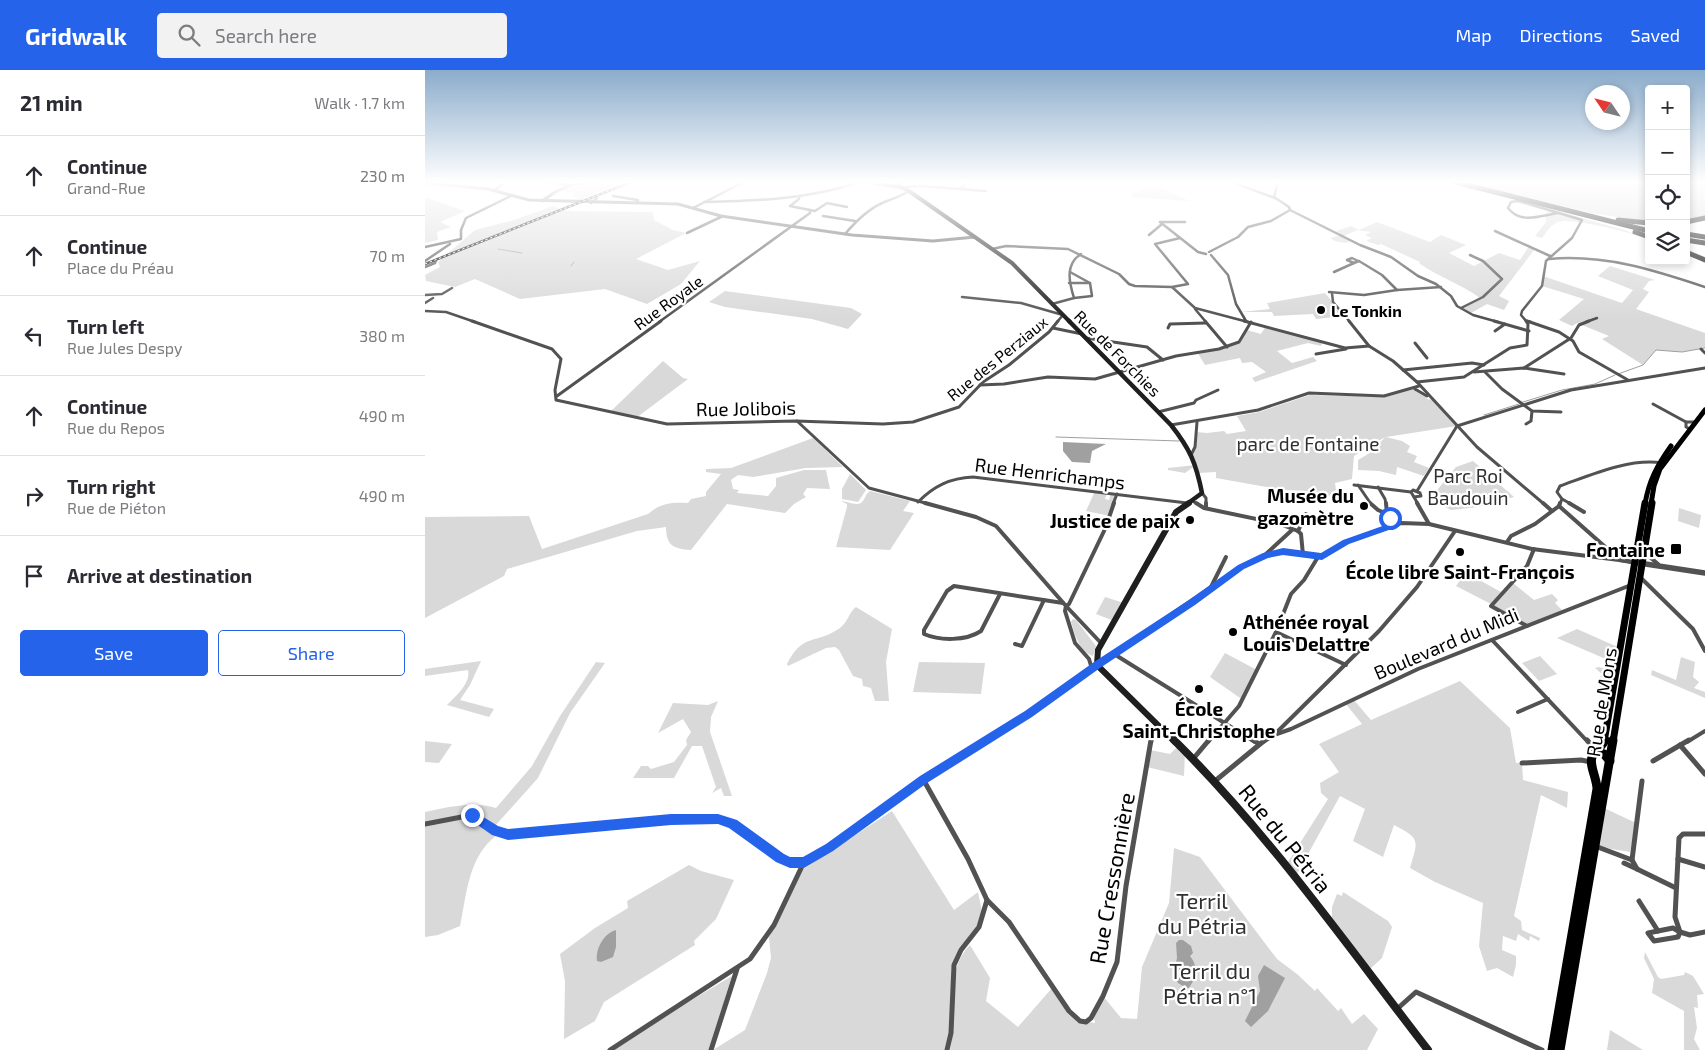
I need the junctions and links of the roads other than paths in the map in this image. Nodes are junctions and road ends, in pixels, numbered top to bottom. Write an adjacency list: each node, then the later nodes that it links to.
1 (463, 228): 22 (street)
2 (698, 228): 14 (street)
3 (791, 228): 95 (street, Rue Royale)
4 (798, 228): 15 (street)
5 (850, 228): 15 (street)
6 (962, 228): 18 (main road, Rue de Forchies)
7 (1157, 228): 16 (street)
8 (1166, 228): 19 (street)
9 (1247, 228): 26 (street)
10 (1325, 228): 38 (street)
11 (1580, 228): 30 (street)
12 (1619, 228): 17 (highway)
13 (1495, 230): 30 (street)
14 (687, 233)
15 (845, 234): 18 (street)
16 (1149, 234)
17 (1645, 236)
18 (975, 237): 24 (main road, Rue de Forchies)
19 (1180, 238): 26 (street); 41 (street)
20 (1690, 238): 21 (highway)
21 (1705, 240)
22 (453, 241): 23 (street); 29 (street)
23 (427, 247): 29 (street)
24 (992, 249): 25 (street); 52 (main road, Rue de Forchies)
25 (1081, 254): 36 (street); 41 (street)
26 (1209, 254): 58 (street)
27 (1690, 254): 32 (highway)
28 (1470, 255): 54 (street)
29 (436, 257): 31 (street); 35 (street)
30 (1549, 257): 43 (street); 59 (street)
31 (427, 259)
32 (1705, 260)
33 (1359, 261): 34 (street); 34 (street); 46 (street)
34 (1354, 263): 37 (street)
35 (425, 267)
36 (1070, 272): 39 (street); 40 (street)
37 (1334, 272)
38 (1429, 280): 42 (street); 45 (street)
39 (1090, 282): 40 (street); 50 (street)
40 (1069, 283): 50 (street)
41 (1172, 287): 53 (street)
42 (1441, 287): 45 (street); 54 (street)
43 (1705, 287)
44 (452, 288): 47 (street)
45 (1435, 288): 46 (street)
46 (1397, 290): 71 (street)
47 (425, 295)
48 (962, 297): 56 (street)
49 (433, 298): 51 (street)
50 (1073, 298): 52 (street)
51 (425, 303)
52 (1052, 304): 56 (main road, Rue de Forchies)
53 (1195, 308): 58 (street); 61 (street)
54 (1462, 309): 62 (street)
55 (425, 311): 95 (street)
56 (1063, 314): 63 (street, Rue des Perziaux); 67 (main road, Rue de Forchies)
57 (1597, 318): 69 (street)
58 (1246, 321): 60 (street)
59 (1527, 321): 66 (street); 69 (street)
60 (1251, 322): 72 (street); 73 (street)
61 (1206, 323): 64 (street); 72 (street)
62 (1505, 324): 65 (street); 66 (street)
63 (1053, 328): 67 (street); 90 (street, Rue des Perziaux)
64 (1168, 328)
65 (1495, 331)
66 (1529, 331): 78 (street)
67 (1082, 334): 68 (main road, Rue de Forchies)
68 (1086, 338): 77 (street); 83 (main road, Rue de Forchies)
69 (1569, 339): 80 (street); 87 (street)
70 (1415, 344): 79 (street)
71 (1369, 346): 73 (street); 82 (street)
72 (1227, 347): 77 (street)
73 (1349, 348): 76 (street)
74 (1701, 349): 75 (street)
75 (1705, 352)
76 (1317, 354)
77 (1163, 360): 83 (street)
78 (1485, 365): 79 (street); 84 (street)
79 (1431, 366): 82 (street)
80 (1524, 368): 85 (street); 86 (street)
81 (1705, 368): 88 (street)
82 (1403, 370): 89 (street)
83 (1120, 372): 90 (street); 101 (main road, Rue de Forchies)
84 (1474, 372): 85 (street); 89 (street)
85 (1485, 372): 98 (street)
86 (1564, 374)
87 (1617, 374): 88 (street)
88 (1628, 380): 98 (street)
89 (1417, 382): 91 (street)
90 (980, 385): 103 (street, Rue des Perziaux)
91 (1417, 388): 93 (street); 94 (street); 105 (street)
92 (1218, 390): 101 (street)
93 (1424, 391): 94 (street); 96 (street)
94 (1419, 392): 96 (street)
95 (557, 396): 104 (street, Rue Jolibois)
96 (1433, 400): 110 (street)
97 (1653, 404): 106 (street)
98 (1523, 405): 100 (street); 110 (street)
99 (1705, 410): 107 (main road)
100 (1532, 411): 102 (street); 108 (street)
101 (1158, 412): 109 (main road, Rue de Forchies)
102 (1561, 412)
103 (941, 414): 104 (street, Rue Jolibois)
104 (796, 421): 124 (street)
105 (1197, 422): 109 (street); 114 (street)
106 (1686, 422): 107 (street); 111 (street)
107 (1695, 422): 111 (main road)
108 (1526, 424)
109 (1171, 426): 114 (main road, Rue de Forchies)
110 (1457, 426): 112 (street); 113 (street)
111 (1688, 430): 115 (main road)
112 (1454, 432): 113 (street); 119 (street)
113 (1463, 433): 128 (street)
114 (1191, 454): 118 (main road, Rue de Forchies)
115 (1661, 463): 117 (street); 140 (main road); 146 (main road)
116 (1378, 487): 120 (street); 131 (street); 131 (street)
117 (1558, 488): 123 (street)
118 (1202, 491): 125 (main road); 127 (street)
119 (1417, 491): 120 (street); 122 (street)
120 (1411, 492): 122 (street)
121 (1117, 494): 124 (street, Rue Henrichamps); 125 (street, Rue Henrichamps); 154 (street)
122 (1414, 497): 133 (street)
123 (1562, 499): 126 (street); 129 (street)
124 (918, 502): 154 (street)
125 (1189, 502): 127 (street, Rue Henrichamps); 158 (main road)
126 (1559, 506): 128 (street); 137 (street)
127 (1206, 508): 134 (street, Rue Henrichamps)
128 (1552, 511): 138 (street)
129 (1585, 512)
130 (1307, 514): 135 (street)
131 (1387, 514): 132 (street)
132 (1397, 524): 133 (street); 144 (street)
133 (1429, 524): 136 (street)
134 (1292, 530): 135 (street, Rue Henrichamps); 141 (street)
135 (1297, 531): 142 (street)
136 (1455, 531): 138 (street); 163 (street)
137 (1599, 541): 145 (street)
138 (1507, 542): 139 (street)
139 (1534, 549): 145 (street); 155 (street)
140 (1645, 553): 146 (main road); 147 (street)
141 (1266, 555): 142 (street); 151 (street)
142 (1303, 555): 144 (street)
143 (1226, 557): 151 (street)
144 (1318, 557): 156 (street)
145 (1621, 560): 146 (street)
146 (1640, 563): 147 (street); 149 (main road, Rue de Mons); 150 (main road, Rue de Mons)
147 (1672, 568): 148 (street)
148 (1705, 574)
149 (1641, 578): 160 (street); 174 (main road, Rue de Mons)
150 (1633, 584): 155 (street, Boulevard du Midi); 172 (main road, Rue de Mons)
151 (1210, 588): 161 (street)
152 (1000, 594): 152 (street); 153 (street)
153 (1044, 600): 154 (street); 159 (street)
154 (1064, 605): 158 (street); 162 (street)
155 (1527, 626): 157 (street, Boulevard du Midi)
156 (1276, 632): 163 (street); 167 (street)
157 (1493, 641): 164 (street); 169 (street, Boulevard du Midi)
158 (1101, 643): 162 (main road)
159 (1015, 644)
160 (1705, 651)
161 (1114, 654): 162 (street); 167 (street)
162 (1094, 663): 166 (main road, Rue du Pétria); 180 (street)
163 (1346, 665): 169 (street)
164 (1548, 699): 165 (street); 172 (street)
165 (1518, 712)
166 (1157, 724): 173 (main road, Rue du Pétria); 193 (street, Rue Cressonnière)
167 (1225, 724): 170 (street); 173 (street)
168 (1705, 731): 171 (street)
169 (1274, 735): 170 (street)
170 (1259, 744): 181 (street)
171 (1680, 745): 175 (street); 179 (street)
172 (1596, 751): 174 (main road); 177 (main road, Rue de Mons)
173 (1193, 759): 181 (main road, Rue du Pétria)
174 (1610, 761): 178 (main road, Rue de Mons)
175 (1653, 762)
176 (1522, 763): 177 (street, Rue de Mons)
177 (1592, 764): 178 (main road); 185 (main road, Rue de Mons)
178 (1608, 772): 185 (main road, Rue de Mons)
179 (1705, 774)
180 (923, 779): 188 (street); 193 (street)
181 (1215, 781): 199 (main road, Rue du Pétria)
182 (1642, 781): 187 (street)
183 (425, 824): 188 (street)
184 (1705, 834): 186 (street)
185 (1591, 844): 187 (street); 205 (main road, Rue de Mons); 206 (main road, Rue de Mons)
186 (1678, 858): 190 (street); 192 (street)
187 (1632, 860): 191 (street)
188 (804, 862): 198 (street)
189 (1623, 862): 191 (street)
190 (1705, 867)
191 (1637, 869): 192 (street)
192 (1676, 888): 196 (street)
193 (987, 900): 202 (street)
194 (1639, 901): 195 (street)
195 (1658, 931): 196 (street); 196 (street)
196 (1680, 932): 197 (street)
197 (1705, 932)
198 (737, 969): 200 (street); 201 (street)
199 (1397, 1009): 203 (main road, Rue du Pétria); 204 (street)
200 (611, 1050)
201 (711, 1050)
202 (947, 1050)
203 (1428, 1050)
204 (1542, 1050)
205 (1552, 1050)
206 (1560, 1050)

